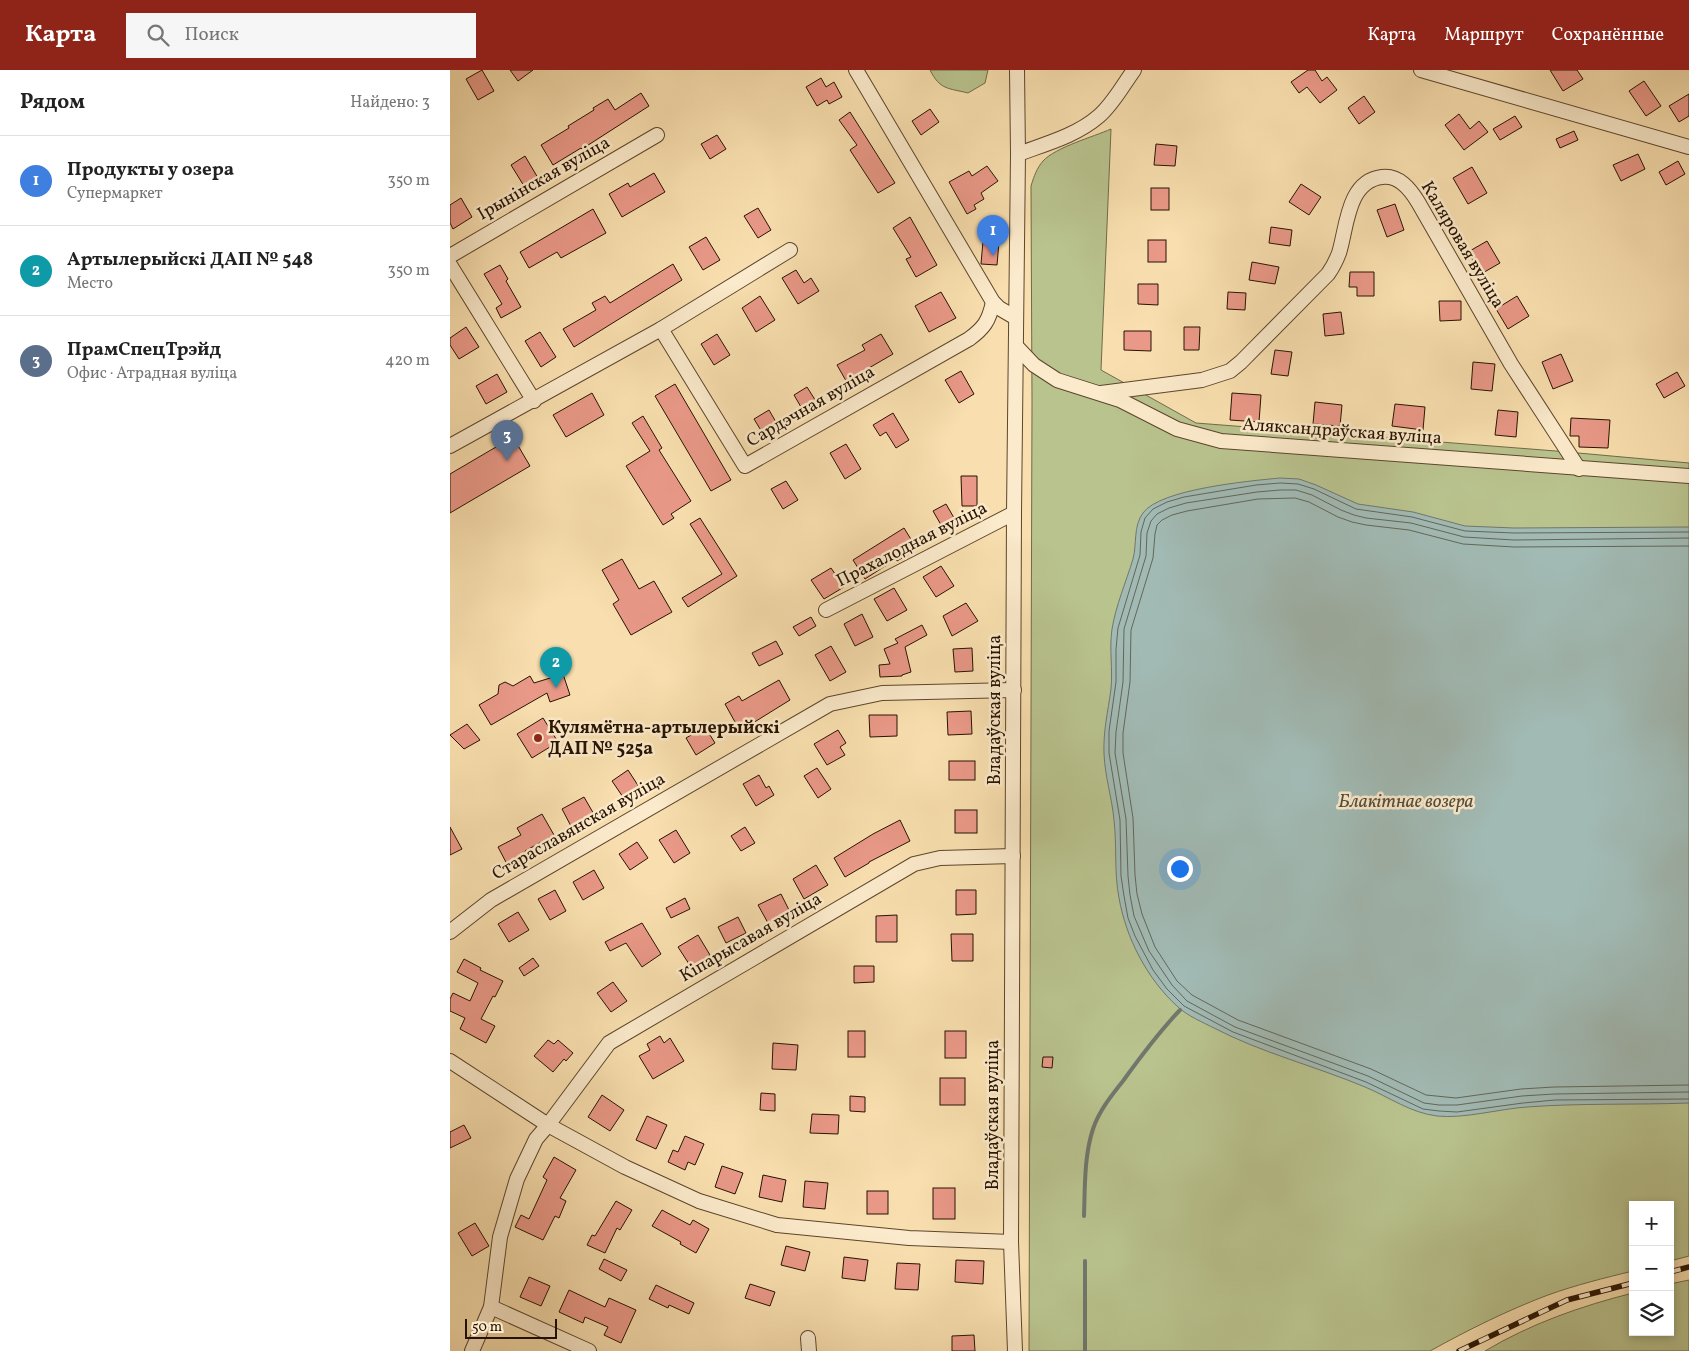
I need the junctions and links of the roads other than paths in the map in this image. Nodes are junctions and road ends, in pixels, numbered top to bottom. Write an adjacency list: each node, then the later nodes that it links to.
1 (856, 70): 11 (street)
2 (1017, 70): 7 (street, Владаўская вуліца)
3 (1134, 70): 7 (street)
4 (1421, 70): 6 (street)
5 (656, 135): 9 (street, Ірынінская вуліца)
6 (1689, 147)
7 (1018, 154): 12 (street, Владаўская вуліца)
8 (790, 250): 13 (street)
9 (450, 256)
10 (450, 265): 16 (street)
11 (993, 302): 12 (street); 13 (street, Сардэчная вуліца)
12 (1016, 318): 14 (street, Владаўская вуліца)
13 (661, 329): 16 (street)
14 (1016, 346): 15 (street, Аляксандраўская вуліца); 20 (street, Владаўская вуліца)
15 (1101, 393): 18 (street, Аляксандраўская вуліца); 18 (street, Каляровая вуліца)
16 (534, 401): 17 (street)
17 (450, 446)
18 (1579, 469): 19 (street, Аляксандраўская вуліца)
19 (1689, 476)
20 (1014, 513): 21 (street, Прахалодная вуліца); 22 (street, Владаўская вуліца)
21 (826, 610)
22 (1014, 690): 23 (street, Владаўская вуліца); 24 (street, Стараславянская вуліца)
23 (1013, 856): 26 (street, Кіпарысавая вуліца); 27 (street, Владаўская вуліца)
24 (450, 932)
25 (450, 1061): 26 (street)
26 (548, 1125): 27 (street); 28 (street, Кіпарысавая вуліца)
27 (1012, 1242): 31 (street, Владаўская вуліца)
28 (491, 1307): 29 (street, Кіпарысавая вуліца); 30 (street)
29 (472, 1351)
30 (589, 1351)
31 (1015, 1351)

